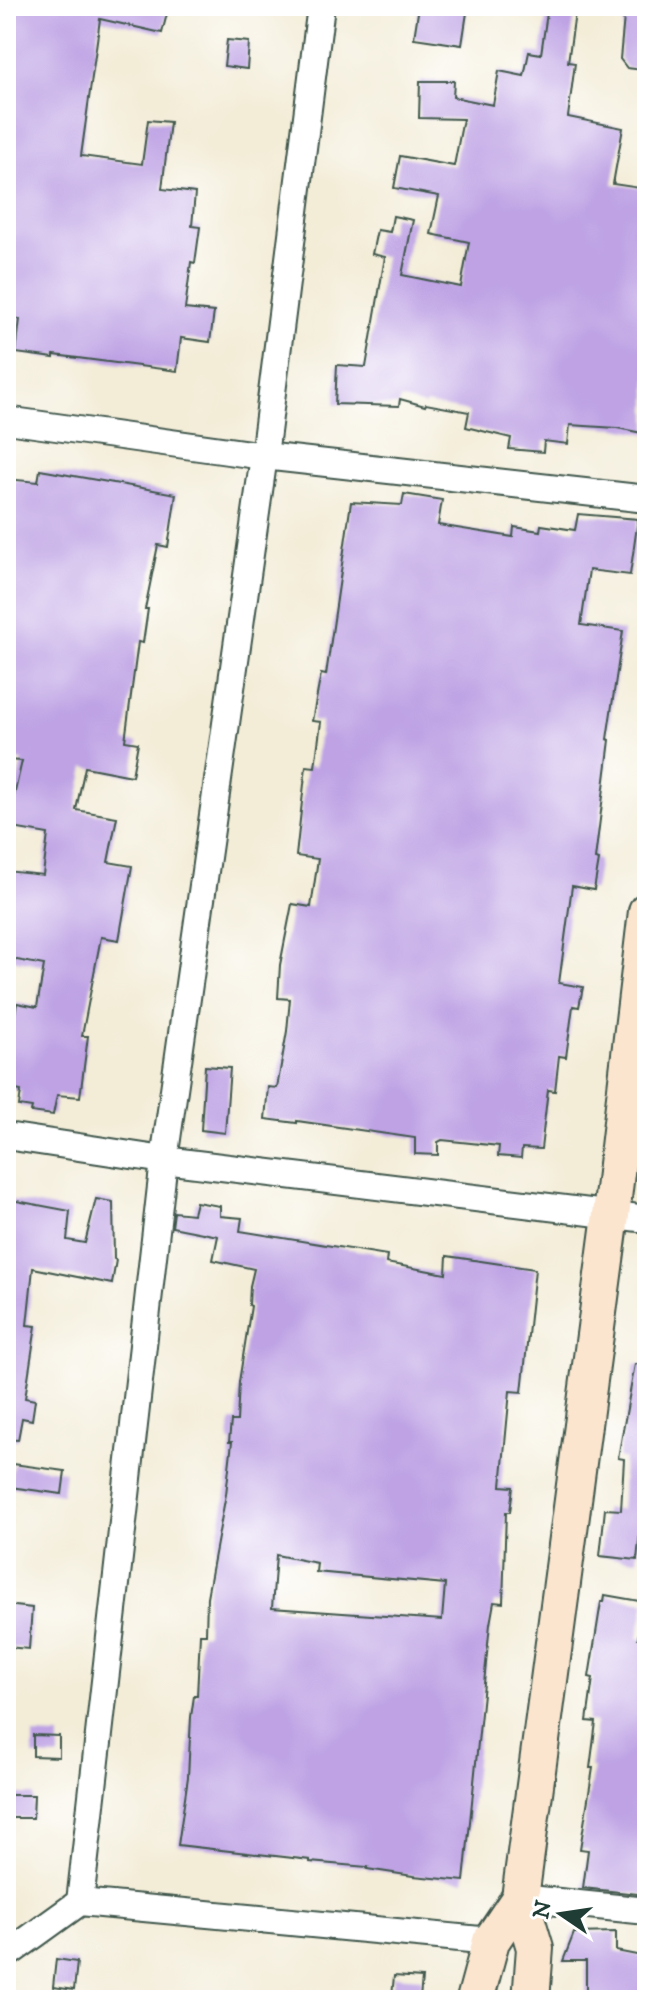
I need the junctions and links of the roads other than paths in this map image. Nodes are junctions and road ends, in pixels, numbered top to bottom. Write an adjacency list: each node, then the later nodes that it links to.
1 (321, 6): 3 (street)
2 (6, 420): 3 (street)
3 (264, 456): 4 (street); 7 (street)
4 (647, 499)
5 (647, 911): 8 (main road)
6 (6, 1136): 7 (street)
7 (164, 1160): 8 (street); 11 (street)
8 (611, 1215): 9 (street); 10 (main road)
9 (647, 1219)
10 (520, 1898): 12 (street); 13 (main road); 16 (main road)
11 (80, 1902): 13 (street); 14 (street)
12 (647, 1911)
13 (491, 1941): 15 (main road)
14 (6, 1952)
15 (475, 2000)
16 (531, 2000)

